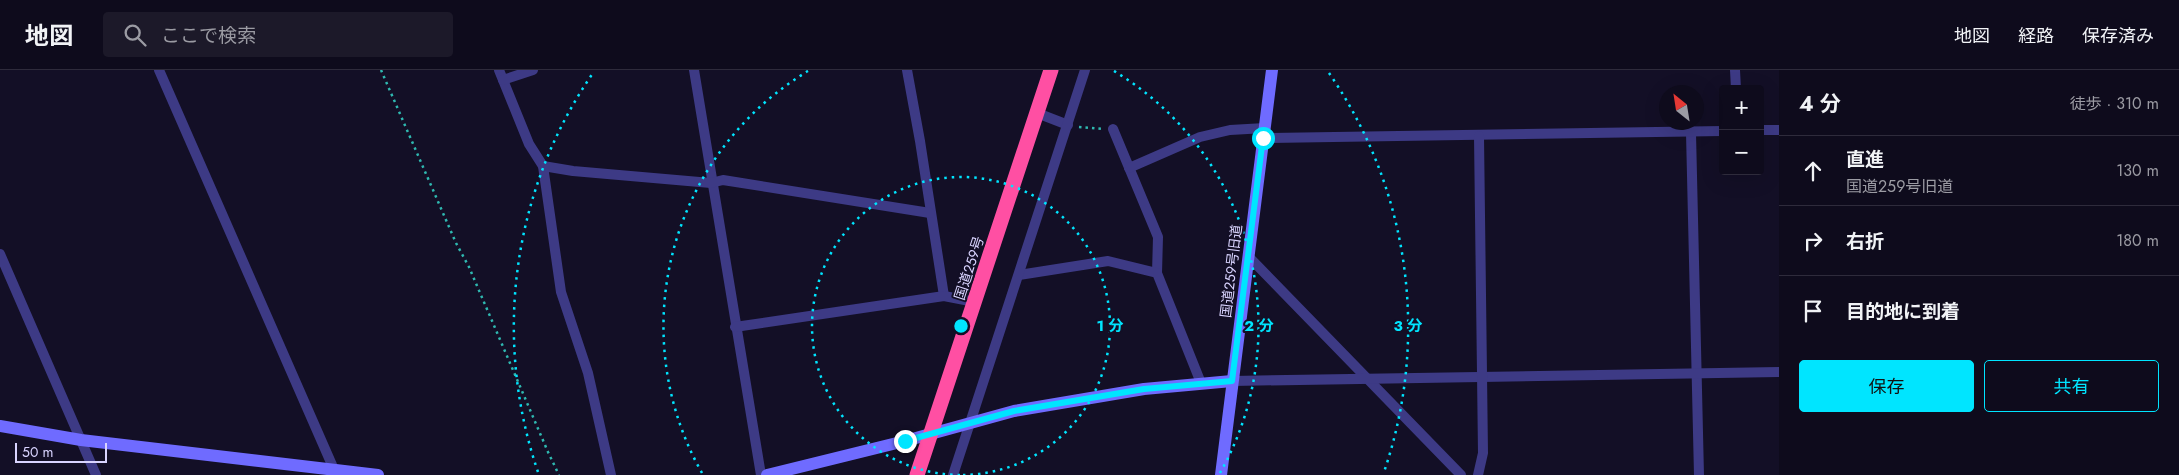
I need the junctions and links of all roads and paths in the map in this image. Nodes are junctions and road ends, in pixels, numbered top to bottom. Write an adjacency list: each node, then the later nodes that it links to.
1 (159, 70): 42 (street)
2 (381, 70): 45 (path)
3 (533, 70): 10 (street)
4 (694, 70): 23 (street)
5 (906, 70): 24 (street)
6 (1051, 70): 12 (highway, 国道259号)
7 (1085, 70): 13 (street)
8 (1272, 70): 19 (street, 国道259号旧道)
9 (1735, 70): 11 (street)
10 (501, 75): 21 (street)
11 (1736, 85)
12 (1037, 112): 13 (street); 30 (highway, 国道259号)
13 (1068, 125): 14 (path); 28 (street)
14 (1113, 129): 22 (street)
15 (1764, 130): 16 (street)
16 (1779, 130)
17 (1719, 131): 18 (street)
18 (1690, 132): 20 (street); 33 (street)
19 (1264, 133): 20 (street); 22 (street); 26 (street, 国道259号旧道)
20 (1479, 136): 34 (street)
21 (543, 166): 23 (street); 46 (street)
22 (1129, 168): 27 (street)
23 (712, 183): 24 (street); 31 (street)
24 (930, 213): 29 (street)
25 (0, 254): 41 (street)
26 (1248, 256): 35 (street); 36 (street, 国道259号旧道)
27 (1157, 273): 28 (street); 37 (street)
28 (1019, 275): 38 (street)
29 (944, 296): 30 (street); 31 (street)
30 (975, 302): 40 (highway, 国道259号)
31 (735, 327): 47 (street)
32 (1779, 372): 33 (street)
33 (1697, 373): 34 (street); 54 (street)
34 (1483, 376): 35 (street); 53 (street)
35 (1366, 379): 36 (street); 52 (street)
36 (1232, 381): 37 (street); 51 (street, 国道259号旧道)
37 (1201, 382): 38 (street)
38 (968, 424): 40 (street); 50 (street)
39 (0, 426): 41 (street)
40 (931, 434): 48 (street); 49 (highway, 国道259号)
41 (81, 440): 42 (street); 43 (street)
42 (336, 472): 44 (street)
43 (96, 475)
44 (378, 475)
45 (559, 475)
46 (611, 475)
47 (761, 475)
48 (767, 475)
49 (917, 475)
50 (953, 475)
51 (1221, 475)
52 (1460, 475)
53 (1478, 475)
54 (1699, 475)

